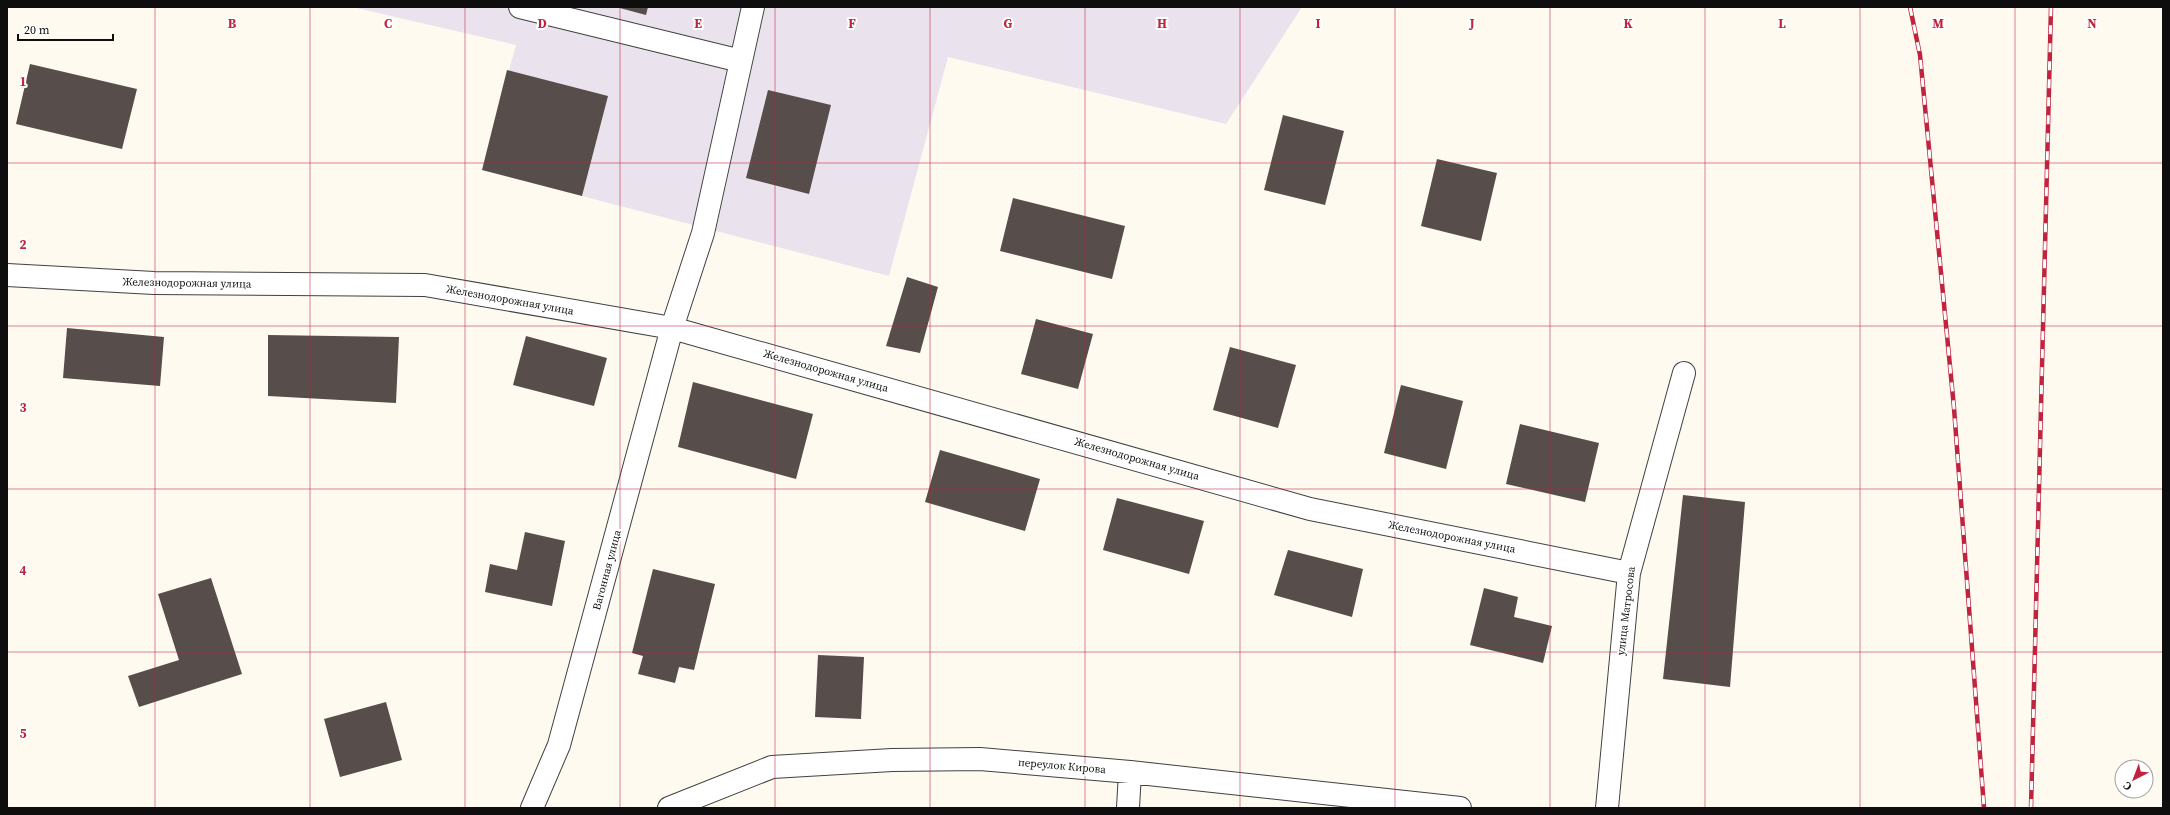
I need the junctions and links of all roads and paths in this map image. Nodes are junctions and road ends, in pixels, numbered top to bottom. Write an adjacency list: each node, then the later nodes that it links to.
1 (520, 7): 3 (street)
2 (753, 7): 3 (street, Вагонная улица)
3 (741, 61): 5 (street, Вагонная улица)
4 (7, 275): 5 (street, Железнодорожная улица)
5 (672, 328): 7 (street, Железнодорожная улица); 9 (street, Вагонная улица)
6 (1684, 373): 7 (street, улица Матросова)
7 (1628, 573): 13 (street, улица Матросова)
8 (1130, 772): 10 (street, переулок Кирова); 11 (street); 12 (street, переулок Кирова)
9 (532, 808)
10 (669, 808)
11 (1128, 808)
12 (1460, 808)
13 (1607, 808)

